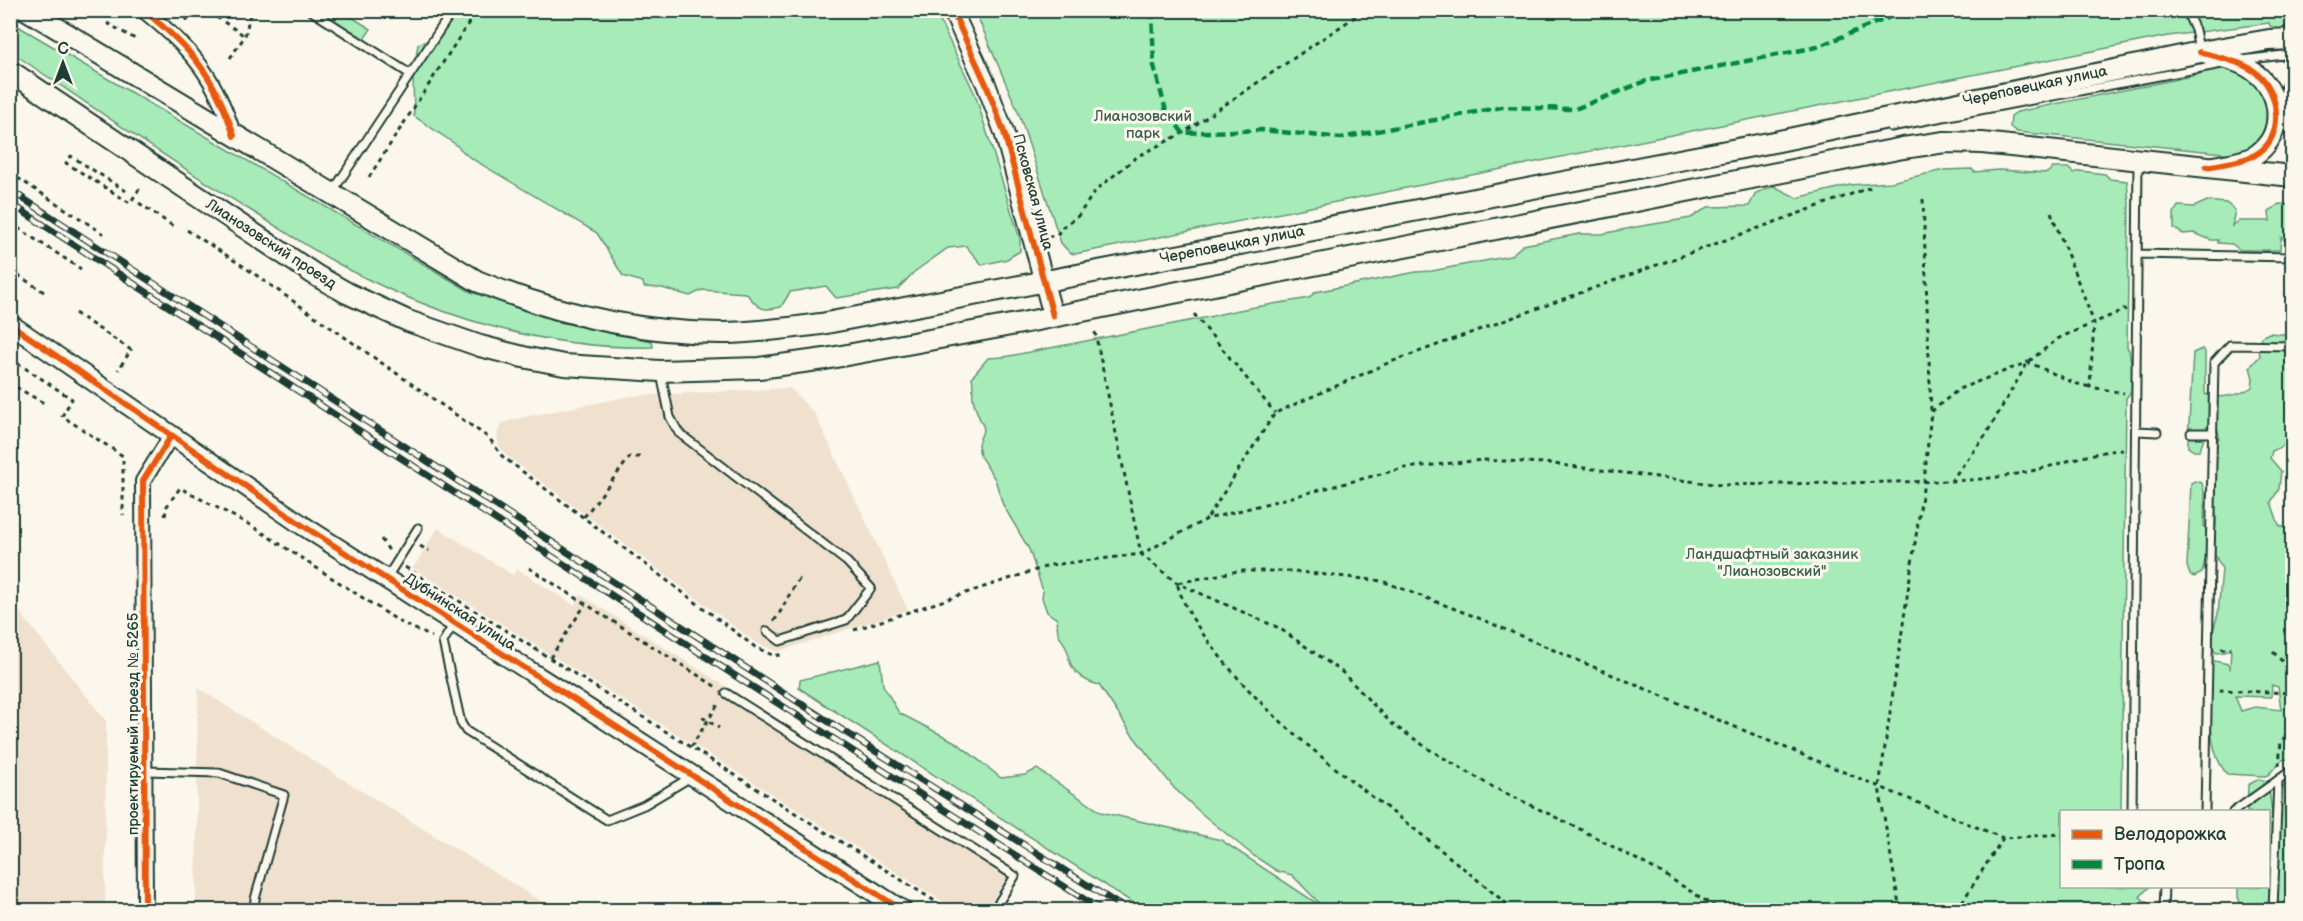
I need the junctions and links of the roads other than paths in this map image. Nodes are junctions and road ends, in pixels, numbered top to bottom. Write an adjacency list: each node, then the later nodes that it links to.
1 (27, 10): 17 (main road)
2 (143, 10): 17 (street)
3 (310, 10): 12 (lane)
4 (453, 10): 12 (lane)
5 (952, 10): 29 (street, Псковская улица)
6 (2186, 10): 8 (lane)
7 (2292, 39): 8 (main road, Череповецкая улица)
8 (2200, 52): 10 (street); 19 (main road, Череповецкая улица)
9 (2292, 54): 10 (lane, Череповецкая улица)
10 (2236, 61): 15 (lane, Череповецкая улица); 21 (street)
11 (10, 71): 33 (main road, Лианозовский проезд)
12 (410, 74): 26 (lane)
13 (2292, 84): 14 (street)
14 (2292, 125)
15 (1881, 129)
16 (1965, 134): 24 (lane)
17 (234, 136): 26 (main road)
18 (1836, 138): 19 (lane, Череповецкая улица)
19 (1779, 141): 29 (main road, Череповецкая улица)
20 (2139, 160): 22 (main road); 24 (main road); 27 (lane)
21 (2236, 161): 22 (street); 23 (lane)
22 (2210, 163): 25 (main road)
23 (2259, 163)
24 (1788, 170): 30 (main road)
25 (2292, 176)
26 (331, 193): 29 (main road, Череповецкая улица)
27 (2137, 254): 28 (lane); 34 (lane)
28 (2292, 257)
29 (1045, 281): 30 (street, Псковская улица)
30 (1053, 316): 33 (main road, Лианозовский проезд)
31 (10, 324): 38 (street, Дубнинская улица)
32 (2292, 346): 37 (lane)
33 (660, 371): 42 (lane)
34 (2137, 431): 35 (lane); 48 (lane)
35 (2157, 432)
36 (2191, 433): 37 (lane)
37 (2213, 433): 49 (lane)
38 (171, 436): 40 (street, Дубнинская улица); 45 (street, проектируемый проезд № 5265)
39 (418, 528): 40 (lane)
40 (386, 579): 41 (street, Дубнинская улица)
41 (454, 622): 46 (street, Дубнинская улица); 46 (lane)
42 (767, 631)
43 (726, 693): 55 (lane)
44 (2292, 770): 47 (lane)
45 (146, 771): 52 (street, проектируемый проезд № 5265); 53 (lane)
46 (693, 776): 54 (street, Дубнинская улица)
47 (2278, 780): 50 (lane); 57 (lane)
48 (2132, 810)
49 (2205, 810)
50 (2236, 810)
51 (2164, 888): 56 (lane)
52 (146, 910)
53 (254, 910)
54 (902, 910)
55 (994, 910)
56 (2163, 910)
57 (2273, 910)

